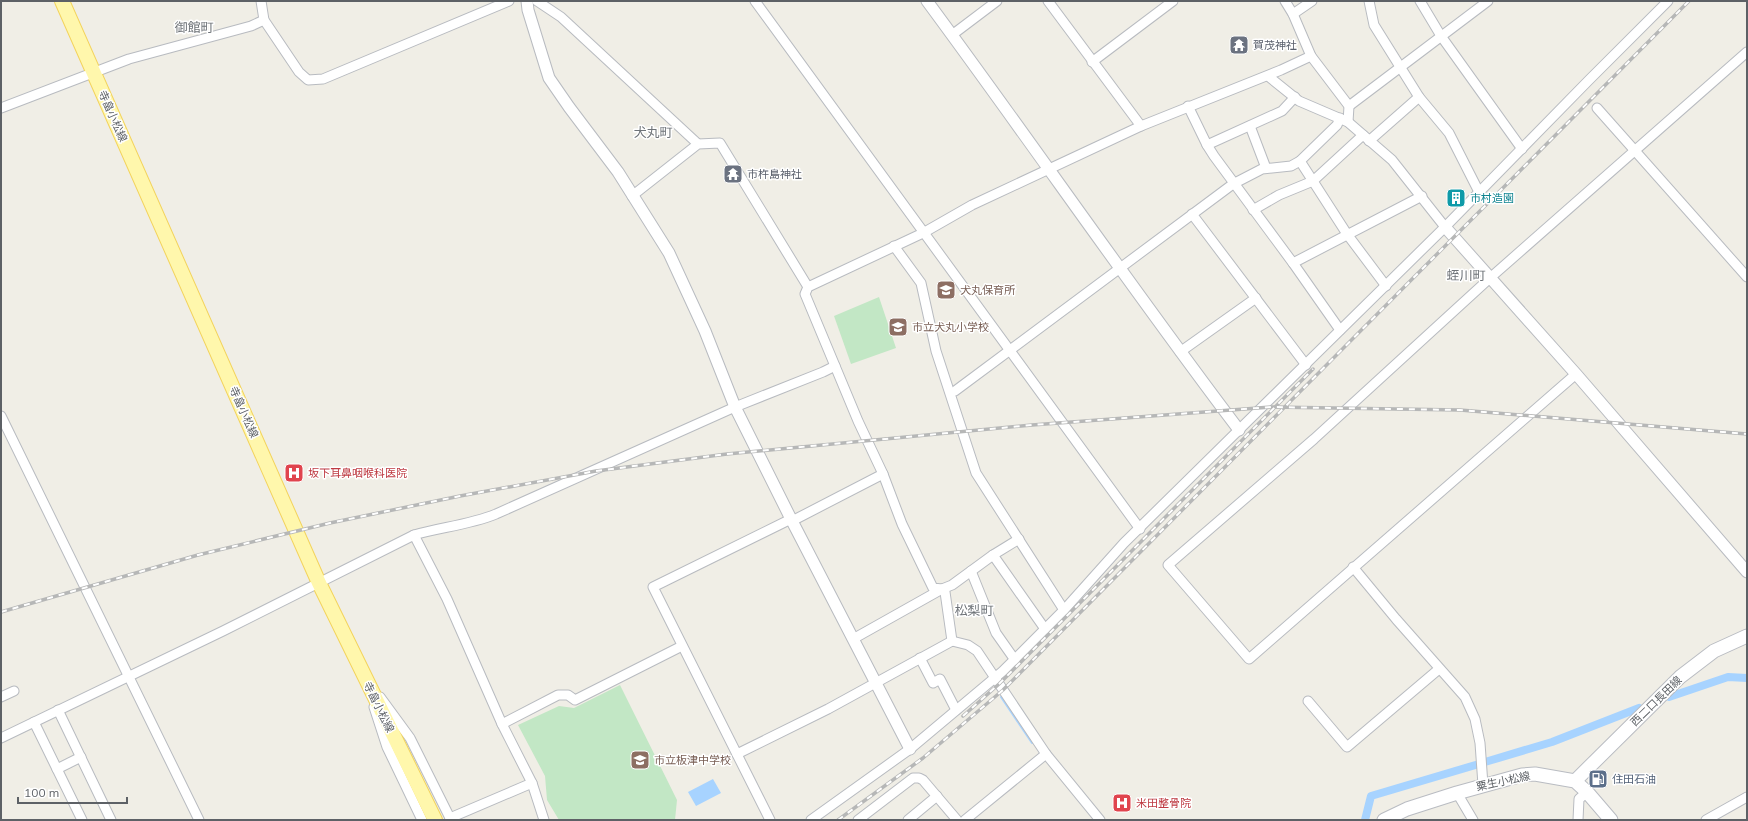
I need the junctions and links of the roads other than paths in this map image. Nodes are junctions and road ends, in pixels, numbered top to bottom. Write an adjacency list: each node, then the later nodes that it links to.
1 (261, 1): 18 (street)
2 (509, 1): 18 (street)
3 (527, 1): 47 (street)
4 (537, 1): 37 (street)
5 (755, 1): 52 (street)
6 (927, 1): 19 (street)
7 (997, 1): 19 (street)
8 (1048, 1): 23 (street)
9 (1173, 1): 23 (street)
10 (1285, 1): 17 (street)
11 (1312, 1): 17 (street)
12 (1369, 1): 24 (street)
13 (1420, 1): 20 (street)
14 (1488, 1): 20 (street)
15 (1668, 1): 39 (street)
16 (65, 7): 25 (main road, 寺畠小松線)
17 (1293, 14): 22 (street)
18 (264, 20): 25 (street)
19 (952, 35): 43 (street)
20 (1441, 36): 24 (street); 39 (street)
21 (1747, 52): 40 (street)
22 (1311, 56): 26 (street); 30 (street)
23 (1092, 62): 34 (street)
24 (1399, 67): 28 (street); 30 (street)
25 (93, 73): 31 (street); 81 (main road, 寺畠小松線)
26 (1268, 76): 27 (street); 29 (street)
27 (1295, 97): 33 (street); 35 (street)
28 (1419, 97): 36 (street); 46 (street)
29 (1188, 106): 34 (street); 38 (street)
30 (1349, 106): 33 (street)
31 (1, 108)
32 (1597, 108): 40 (street)
33 (1344, 120): 36 (street); 41 (street)
34 (1140, 126): 43 (street)
35 (1250, 126): 38 (street); 42 (street)
36 (1366, 138): 44 (street); 48 (street)
37 (698, 144): 47 (street); 60 (street)
38 (1207, 145): 45 (street)
39 (1522, 149): 46 (street)
40 (1635, 151): 57 (street); 58 (street)
41 (1300, 161): 42 (street); 44 (street)
42 (1266, 168): 45 (street)
43 (1048, 170): 52 (street); 56 (street)
44 (1313, 181): 49 (street); 53 (street)
45 (1233, 184): 49 (street); 50 (street)
46 (1479, 192): 51 (street)
47 (632, 196): 69 (street)
48 (1422, 196): 51 (street); 53 (street)
49 (1253, 210): 55 (street)
50 (1192, 214): 56 (street); 61 (street)
51 (1445, 227): 58 (street); 59 (street)
52 (923, 233): 54 (street); 63 (street)
53 (1347, 234): 55 (street); 59 (street)
54 (894, 246): 60 (street); 76 (street)
55 (1293, 263): 62 (street)
56 (1120, 267): 63 (street); 64 (street)
57 (1747, 277)
58 (1490, 278): 67 (street); 78 (street)
59 (1386, 286): 62 (street)
60 (808, 287): 66 (street)
61 (1256, 298): 64 (street); 65 (street)
62 (1340, 330): 65 (street)
63 (1010, 351): 68 (street); 74 (street)
64 (1180, 352): 71 (street)
65 (1306, 365): 71 (street)
66 (835, 366): 69 (street); 72 (street)
67 (1576, 374): 78 (street); 80 (street)
68 (955, 391)
69 (736, 407): 73 (street); 75 (street)
70 (1, 416): 92 (street)
71 (1238, 430): 74 (street)
72 (882, 474): 73 (street); 82 (street)
73 (792, 520): 86 (street); 88 (street)
74 (1140, 528): 83 (street)
75 (414, 536): 81 (street); 102 (street)
76 (1019, 539): 77 (street); 83 (street)
77 (993, 555): 79 (street); 84 (street)
78 (1353, 567): 91 (street)
79 (971, 571): 82 (street); 90 (street)
80 (1747, 572)
81 (320, 583): 92 (street); 96 (main road, 寺畠小松線)
82 (942, 589): 86 (street); 87 (street)
83 (1064, 610): 84 (street)
84 (1045, 629): 90 (street)
85 (1747, 636): 109 (main road, 西二口長田線)
86 (853, 639): 94 (street)
87 (952, 641): 89 (street); 93 (street)
88 (682, 646): 102 (street); 105 (street)
89 (920, 658): 94 (street); 100 (street)
90 (1015, 660): 93 (street)
91 (1439, 669): 98 (street); 111 (street)
92 (129, 676): 99 (street); 119 (street)
93 (995, 677): 100 (street); 106 (street)
94 (875, 683): 104 (street); 105 (street)
95 (14, 691): 97 (street)
96 (373, 693): 116 (street); 120 (street); 121 (main road, 寺畠小松線)
97 (1, 697)
98 (1308, 701)
99 (58, 710): 101 (street); 107 (street)
100 (956, 710): 104 (street)
101 (34, 722): 103 (street); 108 (street)
102 (502, 724): 110 (street)
103 (1, 738)
104 (910, 749): 124 (street)
105 (737, 754): 123 (street)
106 (1046, 754): 128 (street); 129 (street)
107 (81, 757): 108 (street); 118 (street)
108 (57, 769): 117 (street)
109 (1575, 781): 111 (main road, 粟生小松線); 112 (main road)
110 (532, 783): 116 (street); 122 (street)
111 (1483, 785): 113 (main road, 粟生小松線)
112 (1587, 792): 132 (street); 133 (main road)
113 (1457, 793): 130 (main road, 粟生小松線); 131 (street)
114 (937, 796): 125 (street); 126 (street); 127 (street)
115 (1747, 797): 134 (street)
116 (450, 819)
117 (82, 820)
118 (111, 820)
119 (199, 820)
120 (422, 820)
121 (434, 820)
122 (544, 820)
123 (770, 820)
124 (811, 820)
125 (858, 820)
126 (908, 820)
127 (957, 820)
128 (965, 820)
129 (1100, 820)
130 (1384, 820)
131 (1472, 820)
132 (1578, 820)
133 (1611, 820)
134 (1706, 820)

